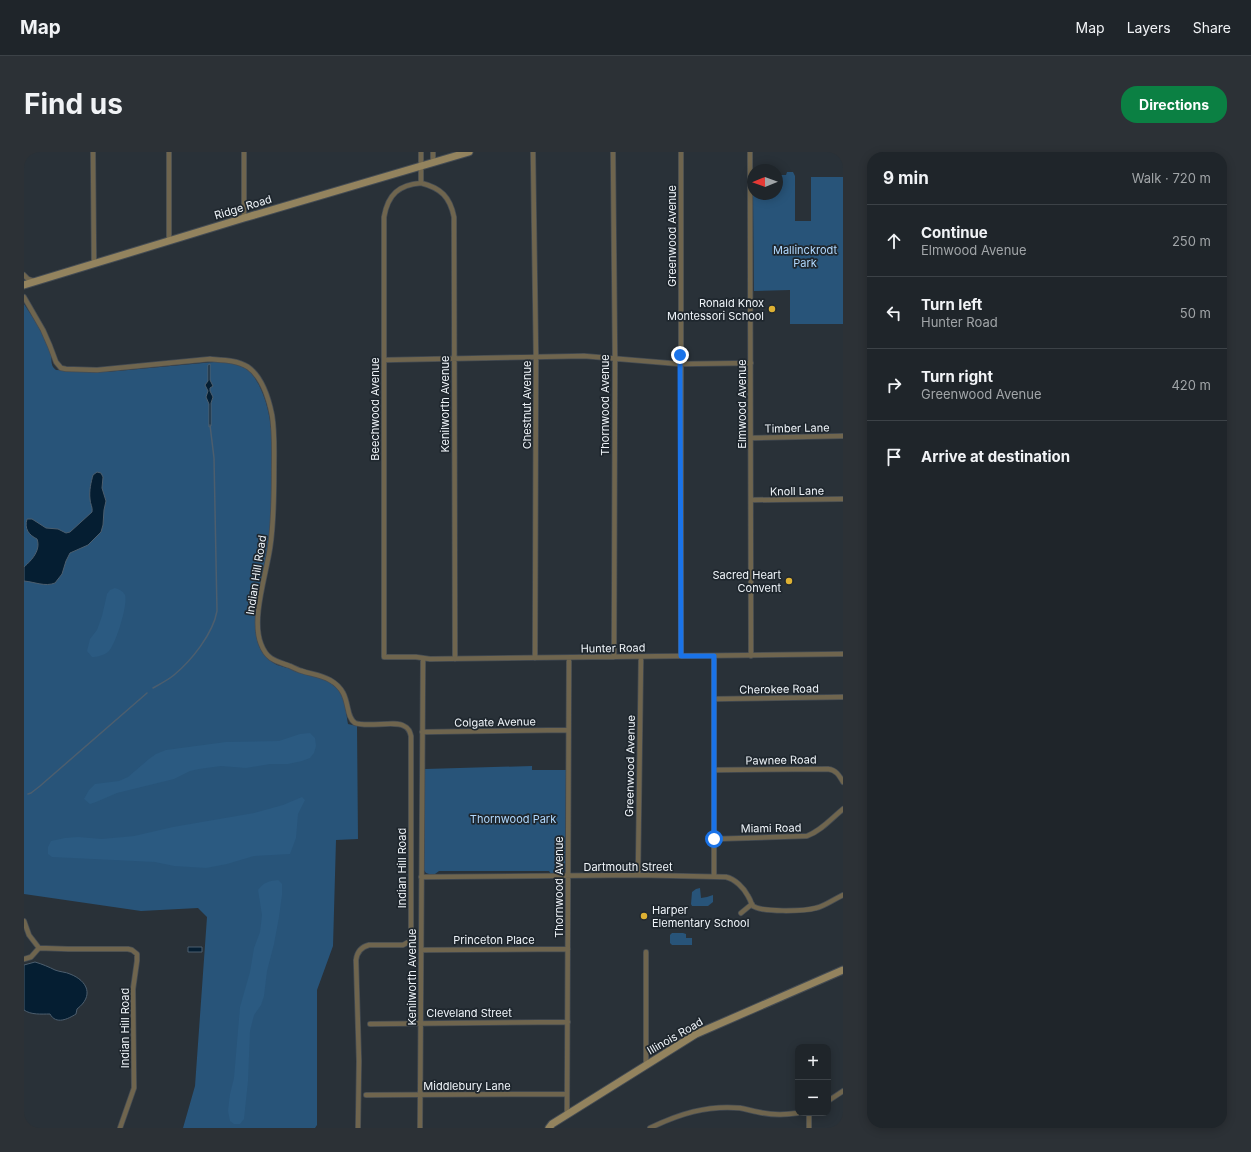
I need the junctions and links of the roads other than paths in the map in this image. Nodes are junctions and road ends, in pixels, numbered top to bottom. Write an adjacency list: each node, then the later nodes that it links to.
1 (93, 152): 16 (street)
2 (169, 152): 15 (street)
3 (244, 152): 14 (street)
4 (421, 152): 12 (street)
5 (433, 152): 11 (street)
6 (469, 152): 11 (street, Ridge Road)
7 (533, 152): 21 (street, Chestnut Avenue)
8 (613, 152): 23 (street, Thornwood Avenue)
9 (681, 152): 25 (street, Greenwood Avenue)
10 (750, 152): 26 (street, Elmwood Avenue)
11 (433, 162): 12 (street, Ridge Road)
12 (422, 166): 13 (street); 14 (street, Ridge Road)
13 (421, 182): 22 (street, Kenilworth Avenue); 24 (street, Beechwood Avenue)
14 (244, 218): 15 (street, Ridge Road)
15 (169, 241): 16 (street, Ridge Road)
16 (94, 264): 18 (street, Ridge Road)
17 (24, 275): 18 (street)
18 (37, 281): 19 (street, Ridge Road)
19 (24, 286)
20 (24, 297): 77 (street, Indian Hill Road)
21 (536, 357): 22 (street); 23 (street); 39 (street, Chestnut Avenue)
22 (454, 358): 24 (street); 41 (street, Kenilworth Avenue)
23 (615, 359): 25 (street); 36 (street, Thornwood Avenue)
24 (384, 360): 35 (street, Beechwood Avenue)
25 (680, 364): 26 (street); 32 (street, Greenwood Avenue)
26 (751, 364): 28 (street, Elmwood Avenue)
27 (843, 436): 28 (street, Timber Lane)
28 (751, 438): 30 (street, Elmwood Avenue)
29 (843, 499): 30 (street, Knoll Lane)
30 (751, 500): 34 (street, Elmwood Avenue)
31 (843, 654): 34 (street, Hunter Road)
32 (681, 656): 33 (street, Hunter Road); 37 (street, Hunter Road)
33 (714, 656): 34 (street, Hunter Road); 43 (street)
34 (751, 656)
35 (384, 657): 38 (street, Hunter Road)
36 (614, 657): 37 (street, Hunter Road); 40 (street, Hunter Road)
37 (641, 657): 50 (street, Greenwood Avenue)
38 (423, 658): 41 (street, Hunter Road); 45 (street, Kenilworth Avenue)
39 (535, 658): 40 (street, Hunter Road); 41 (street, Hunter Road)
40 (569, 658): 44 (street, Thornwood Avenue)
41 (455, 659)
42 (843, 697): 43 (street, Cherokee Road)
43 (714, 699): 46 (street)
44 (568, 730): 45 (street, Colgate Avenue); 51 (street, Thornwood Avenue)
45 (422, 732): 53 (street, Kenilworth Avenue)
46 (714, 770): 47 (street, Pawnee Road); 49 (street)
47 (843, 782)
48 (843, 809): 49 (street, Miami Road)
49 (714, 839): 52 (street)
50 (638, 875): 51 (street, Dartmouth Street); 52 (street, Dartmouth Street)
51 (568, 876): 53 (street, Dartmouth Street); 59 (street, Thornwood Avenue)
52 (714, 876): 55 (street, Dartmouth Street)
53 (421, 877): 60 (street, Kenilworth Avenue)
54 (843, 895): 55 (street)
55 (752, 904): 56 (street)
56 (741, 913)
57 (24, 921): 58 (street)
58 (39, 948): 62 (street); 76 (street, Indian Hill Road)
59 (568, 949): 60 (street, Princeton Place); 65 (street, Thornwood Avenue)
60 (421, 950): 64 (street, Kenilworth Avenue)
61 (646, 952): 67 (street)
62 (24, 959)
63 (843, 970): 67 (street, Illinois Road)
64 (421, 1022): 65 (street, Cleveland Street); 66 (street, Cleveland Street); 71 (street, Kenilworth Avenue)
65 (568, 1022): 69 (street, Thornwood Avenue)
66 (370, 1024)
67 (646, 1065): 74 (street, Illinois Road)
68 (843, 1091): 72 (street)
69 (567, 1094): 71 (street, Middlebury Lane); 74 (street, Thornwood Avenue)
70 (366, 1095): 71 (street, Middlebury Lane)
71 (420, 1095): 78 (street, Kenilworth Avenue)
72 (831, 1098)
73 (795, 1113): 80 (street)
74 (567, 1115): 79 (street, Illinois Road)
75 (808, 1116): 81 (street)
76 (120, 1128)
77 (358, 1128)
78 (420, 1128)
79 (549, 1128)
80 (650, 1128)
81 (809, 1128)

